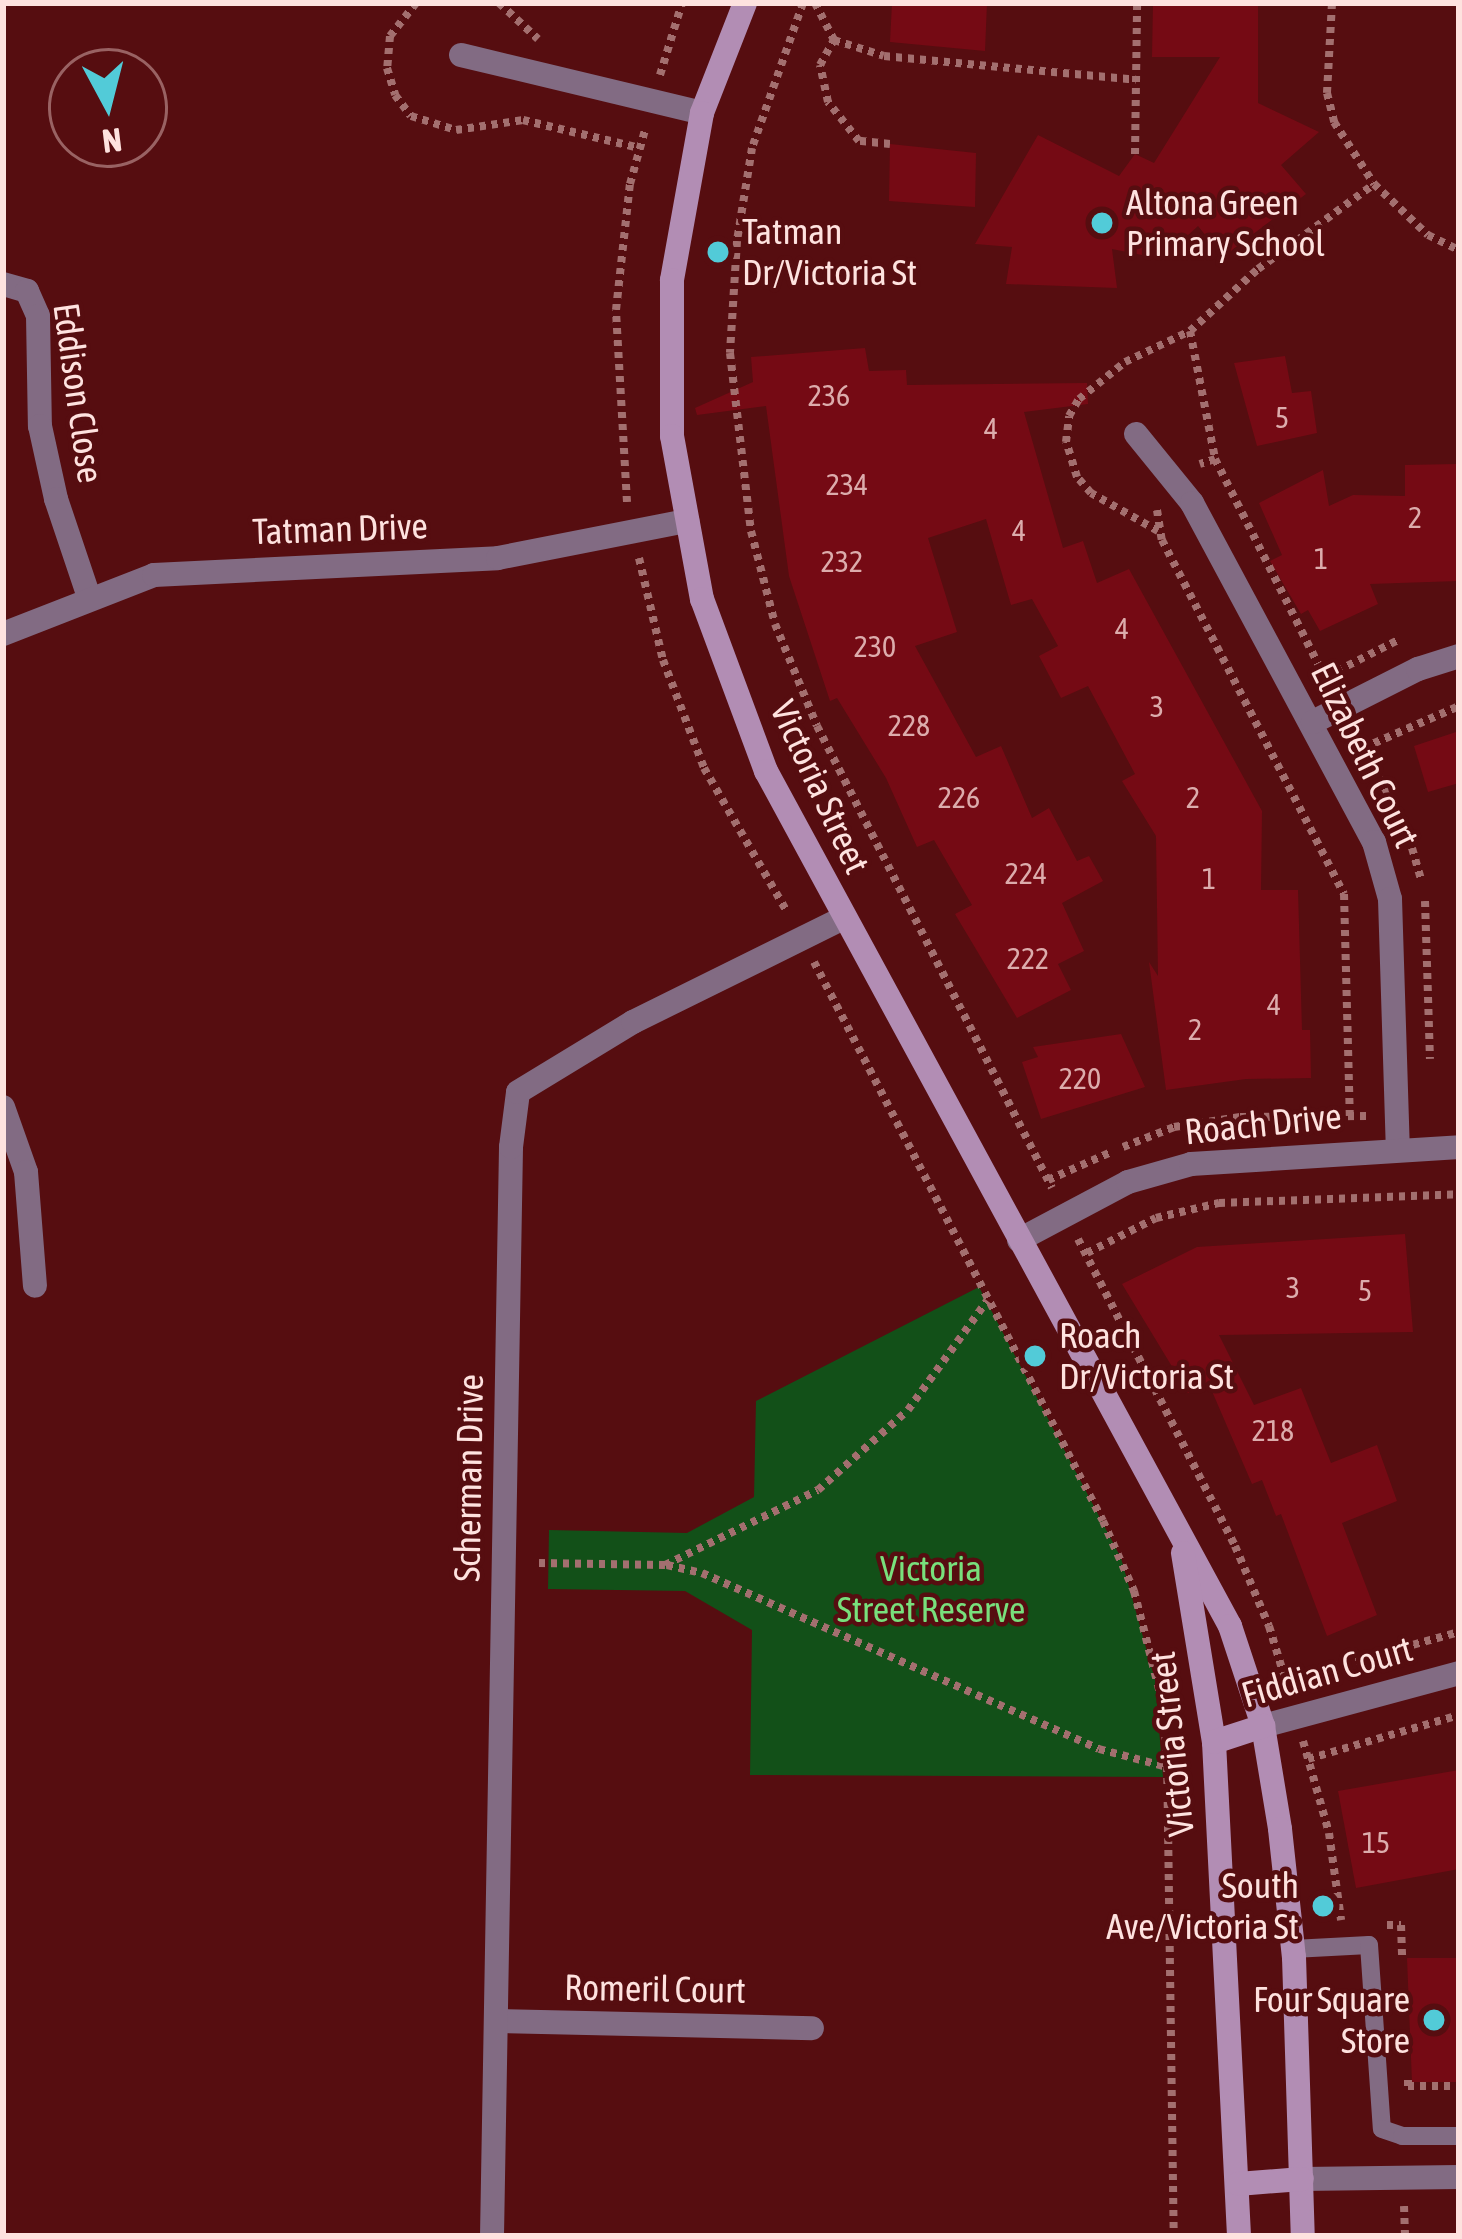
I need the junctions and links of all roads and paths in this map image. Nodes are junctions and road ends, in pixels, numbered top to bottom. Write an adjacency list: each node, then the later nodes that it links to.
1 (416, 3): 16 (path)
2 (499, 3): 8 (path)
3 (745, 3): 14 (street, Victoria Street)
4 (803, 3): 36 (path)
5 (815, 3): 9 (path)
6 (1137, 3): 13 (path)
7 (1332, 3): 18 (path)
8 (541, 40)
9 (834, 40): 13 (path); 15 (path)
10 (461, 55): 14 (street)
11 (642, 65): 12 (path)
12 (662, 70)
13 (1136, 80): 17 (path)
14 (703, 113): 23 (street, Victoria Street)
15 (890, 144)
16 (640, 148)
17 (1135, 154)
18 (1374, 184): 19 (path); 22 (path)
19 (1459, 250)
20 (3, 284): 24 (street, Eddison Close)
21 (1136, 434): 22 (street, Elizabeth Court)
22 (1170, 475): 28 (street, Elizabeth Court); 32 (path)
23 (687, 521): 24 (street, Tatman Drive); 30 (street, Victoria Street)
24 (89, 597): 25 (street, Tatman Drive)
25 (3, 634)
26 (1459, 656): 28 (street)
27 (1459, 706): 29 (path)
28 (1313, 722): 33 (street, Elizabeth Court)
29 (1363, 748)
30 (843, 918): 38 (street, Victoria Street); 54 (street, Scherman Drive)
31 (3, 1107): 40 (street)
32 (1350, 1116)
33 (1398, 1148): 34 (street, Roach Drive); 36 (street, Roach Drive)
34 (1459, 1148)
35 (1459, 1194): 39 (path)
36 (1067, 1217): 38 (street, Roach Drive)
37 (947, 1226): 41 (path)
38 (1019, 1240): 42 (street, Victoria Street)
39 (1086, 1253)
40 (35, 1286)
41 (987, 1301): 44 (path); 52 (path)
42 (1180, 1533): 49 (street, Victoria Street); 50 (street, Victoria Street)
43 (538, 1563): 44 (path)
44 (665, 1565): 52 (path)
45 (1459, 1632): 47 (path)
46 (1459, 1673): 49 (street, Fiddian Court)
47 (1286, 1680)
48 (1459, 1715): 51 (path)
49 (1263, 1726): 50 (street, Fiddian Court); 53 (street, Victoria Street)
50 (1214, 1742): 59 (street, Victoria Street)
51 (1308, 1759)
52 (1167, 1767): 61 (path)
53 (1293, 1949): 56 (lane); 58 (street, Victoria Street)
54 (496, 2021): 55 (street, Romeril Court); 60 (street, Scherman Drive)
55 (812, 2028)
56 (1459, 2136)
57 (1459, 2177): 58 (street)
58 (1302, 2179): 59 (street); 63 (street, Victoria Street)
59 (1238, 2183): 62 (street, Victoria Street)
60 (493, 2236)
61 (1174, 2236)
62 (1239, 2236)
63 (1304, 2236)

